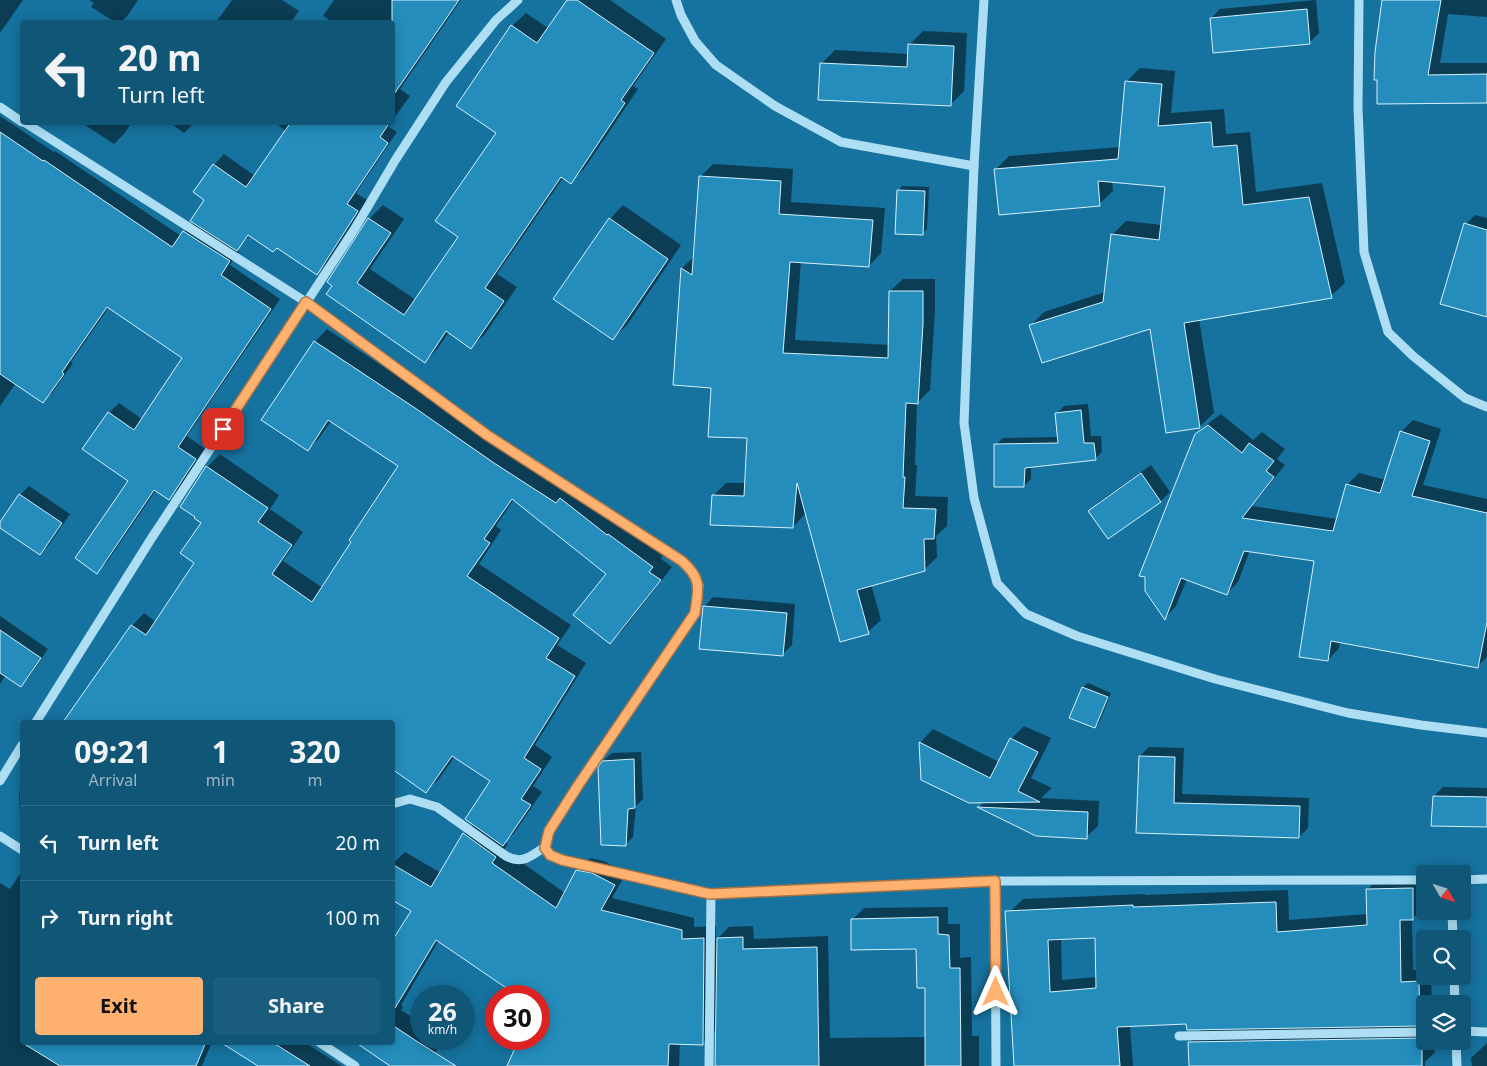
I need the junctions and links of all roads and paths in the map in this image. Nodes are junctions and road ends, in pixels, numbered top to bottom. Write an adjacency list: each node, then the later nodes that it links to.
1 (518, 0): 9 (street)
2 (676, 0): 8 (street)
3 (984, 0): 8 (street)
4 (1359, 0): 10 (street)
5 (0, 107): 6 (street)
6 (20, 120)
7 (28, 125): 9 (street)
8 (974, 166): 12 (street)
9 (306, 302): 11 (street); 17 (street)
10 (1487, 407)
11 (37, 720)
12 (1487, 733)
13 (20, 748): 14 (street)
14 (0, 781)
15 (395, 803): 17 (street)
16 (0, 836): 18 (street)
17 (545, 848): 23 (street)
18 (20, 849)
19 (1416, 880): 22 (street)
20 (1471, 880): 21 (street)
21 (1487, 880)
22 (995, 881): 23 (street); 32 (street)
23 (710, 894): 31 (street)
24 (1416, 1032): 27 (street)
25 (1471, 1032): 26 (street)
26 (1487, 1032)
27 (1179, 1036)
28 (324, 1045): 30 (street)
29 (1456, 1050): 33 (street)
30 (355, 1066)
31 (709, 1066)
32 (996, 1066)
33 (1457, 1066)

